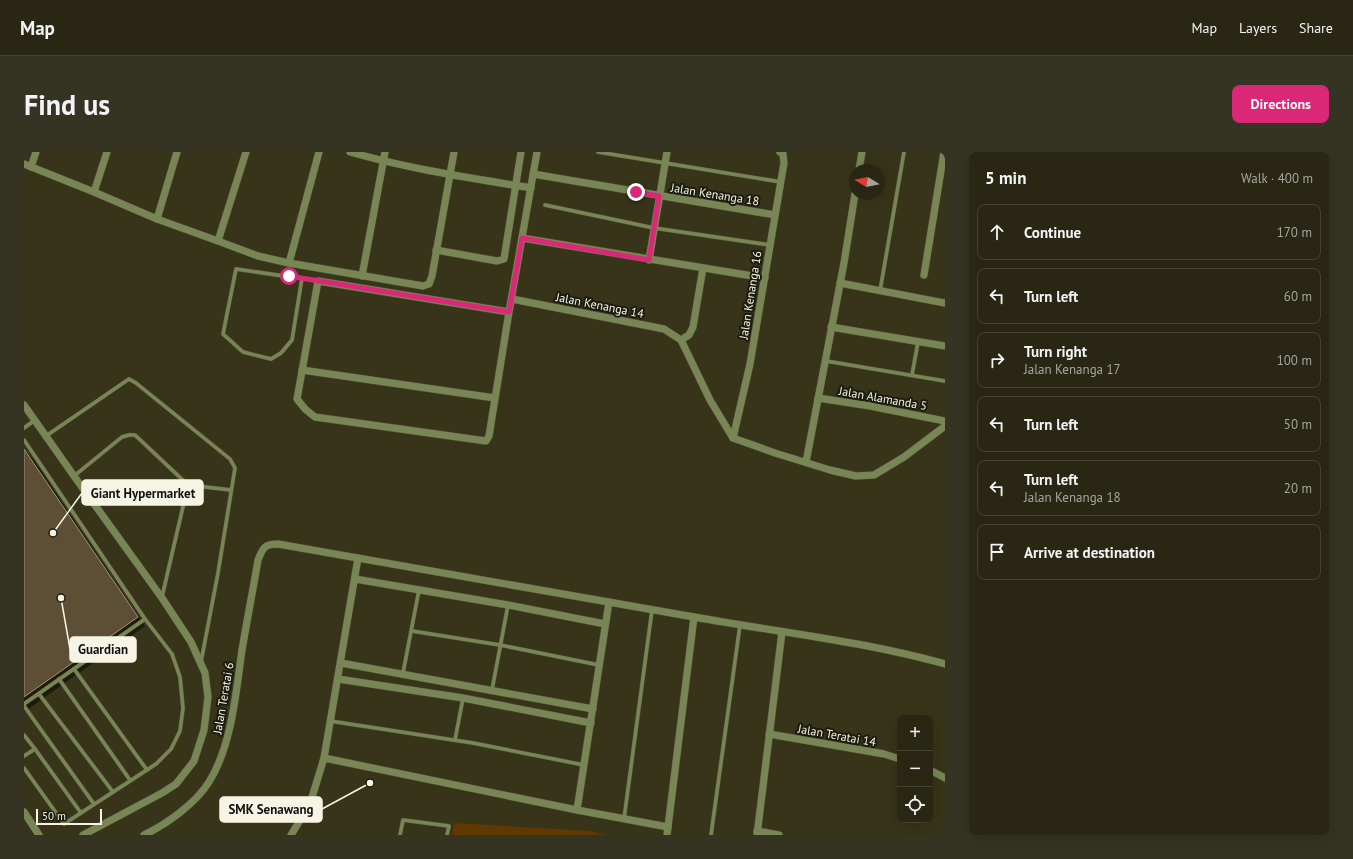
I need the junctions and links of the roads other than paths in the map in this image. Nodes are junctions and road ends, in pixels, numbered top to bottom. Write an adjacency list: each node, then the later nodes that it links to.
1 (36, 152): 21 (street)
2 (107, 152): 27 (street)
3 (177, 152): 32 (street)
4 (246, 152): 35 (street)
5 (319, 152): 39 (street)
6 (350, 152): 17 (street)
7 (385, 152): 17 (street)
8 (454, 152): 23 (street)
9 (521, 152): 25 (street)
10 (537, 152): 22 (street)
11 (598, 152): 18 (lane)
12 (667, 152): 18 (street)
13 (862, 152): 20 (street)
14 (904, 152): 47 (lane)
15 (944, 152): 41 (street)
16 (782, 153): 24 (street, Jalan Kenanga 16)
17 (383, 162): 23 (street); 42 (street)
18 (665, 163): 24 (lane); 28 (street)
19 (24, 164): 21 (street)
20 (860, 164)
21 (31, 167): 27 (street)
22 (533, 174): 26 (street); 28 (street, Jalan Kenanga 18)
23 (450, 175): 25 (street); 37 (street)
24 (781, 182): 31 (street, Jalan Kenanga 16)
25 (515, 185): 26 (street); 37 (street)
26 (530, 188): 34 (street)
27 (94, 192): 32 (street)
28 (659, 196): 31 (street, Jalan Kenanga 18); 33 (street)
29 (854, 200): 46 (street)
30 (544, 205): 33 (lane)
31 (775, 215): 36 (street, Jalan Kenanga 16)
32 (157, 219): 35 (street)
33 (654, 228): 36 (lane); 38 (street)
34 (522, 238): 38 (street); 48 (street)
35 (218, 240): 39 (street)
36 (770, 245): 44 (street, Jalan Kenanga 16)
37 (436, 250): 42 (street)
38 (649, 260): 40 (street)
39 (289, 263): 42 (street)
40 (703, 268): 44 (street); 52 (street)
41 (924, 275)
42 (362, 276)
43 (302, 278): 43 (lane); 45 (lane)
44 (765, 278): 67 (street, Jalan Kenanga 16)
45 (318, 281): 50 (street); 56 (street)
46 (840, 283): 47 (street); 51 (street)
47 (880, 292): 49 (street)
48 (512, 299): 50 (street); 52 (street, Jalan Kenanga 14)
49 (945, 303)
50 (509, 312): 59 (street)
51 (831, 327): 53 (street); 55 (street)
52 (680, 340): 67 (street)
53 (918, 342): 54 (street); 57 (lane)
54 (945, 346)
55 (825, 361): 57 (lane); 60 (street)
56 (302, 370): 59 (street); 59 (street)
57 (912, 375): 58 (lane)
58 (945, 381)
59 (495, 398)
60 (818, 398): 63 (street, Jalan Alamanda 5); 69 (street)
61 (24, 405): 62 (street)
62 (35, 420): 65 (lane); 66 (street)
63 (945, 421)
64 (945, 426): 69 (street)
65 (24, 428)
66 (46, 436): 70 (street); 72 (lane)
67 (734, 438): 69 (street)
68 (25, 443): 81 (lane)
69 (806, 462)
70 (74, 476): 71 (lane); 76 (street)
71 (188, 485): 72 (lane); 76 (lane)
72 (231, 490): 88 (lane)
73 (358, 558): 74 (street); 77 (street); 125 (street, Jalan Teratai 6)
74 (355, 579): 75 (street); 87 (street)
75 (419, 590): 78 (street); 84 (lane)
76 (162, 598): 88 (street)
77 (609, 602): 79 (street); 82 (street)
78 (508, 605): 82 (street); 86 (lane)
79 (652, 609): 80 (street); 120 (lane)
80 (694, 617): 83 (street); 121 (street)
81 (145, 619): 91 (lane); 111 (lane)
82 (605, 624): 90 (street)
83 (740, 625): 85 (street); 130 (lane)
84 (412, 632): 86 (lane); 92 (lane)
85 (782, 632): 89 (street); 102 (street)
86 (500, 645): 90 (lane); 95 (lane)
87 (341, 663): 92 (street); 94 (street)
88 (201, 664): 123 (street)
89 (945, 664)
90 (599, 665): 99 (street)
91 (74, 669): 93 (lane); 111 (lane)
92 (403, 673): 95 (street)
93 (59, 679): 96 (lane); 114 (lane)
94 (338, 679): 97 (street); 100 (street)
95 (492, 690): 99 (street)
96 (39, 694): 98 (lane); 115 (lane)
97 (463, 698): 101 (street); 104 (lane)
98 (24, 705): 116 (lane)
99 (593, 709): 101 (street)
100 (330, 721): 104 (lane); 107 (street)
101 (591, 723): 109 (street)
102 (769, 734): 108 (street, Jalan Teratai 14); 122 (street)
103 (24, 735): 105 (lane)
104 (455, 740): 109 (lane)
105 (35, 749): 106 (lane); 119 (lane)
106 (24, 756)
107 (324, 758): 117 (street); 126 (street)
108 (897, 758)
109 (585, 765): 117 (street)
110 (24, 768): 119 (lane)
111 (147, 770): 114 (lane)
112 (933, 772): 113 (street)
113 (945, 778)
114 (130, 780): 115 (lane)
115 (113, 792): 116 (lane)
116 (94, 804): 119 (lane)
117 (577, 810): 120 (street)
118 (24, 812): 124 (street)
119 (81, 813)
120 (624, 819): 121 (street)
121 (668, 827): 129 (street)
122 (757, 833): 131 (street)
123 (87, 834)
124 (39, 835)
125 (144, 835)
126 (291, 835)
127 (400, 835): 128 (lane)
128 (447, 835)
129 (667, 835)
130 (711, 835)
131 (779, 835)

